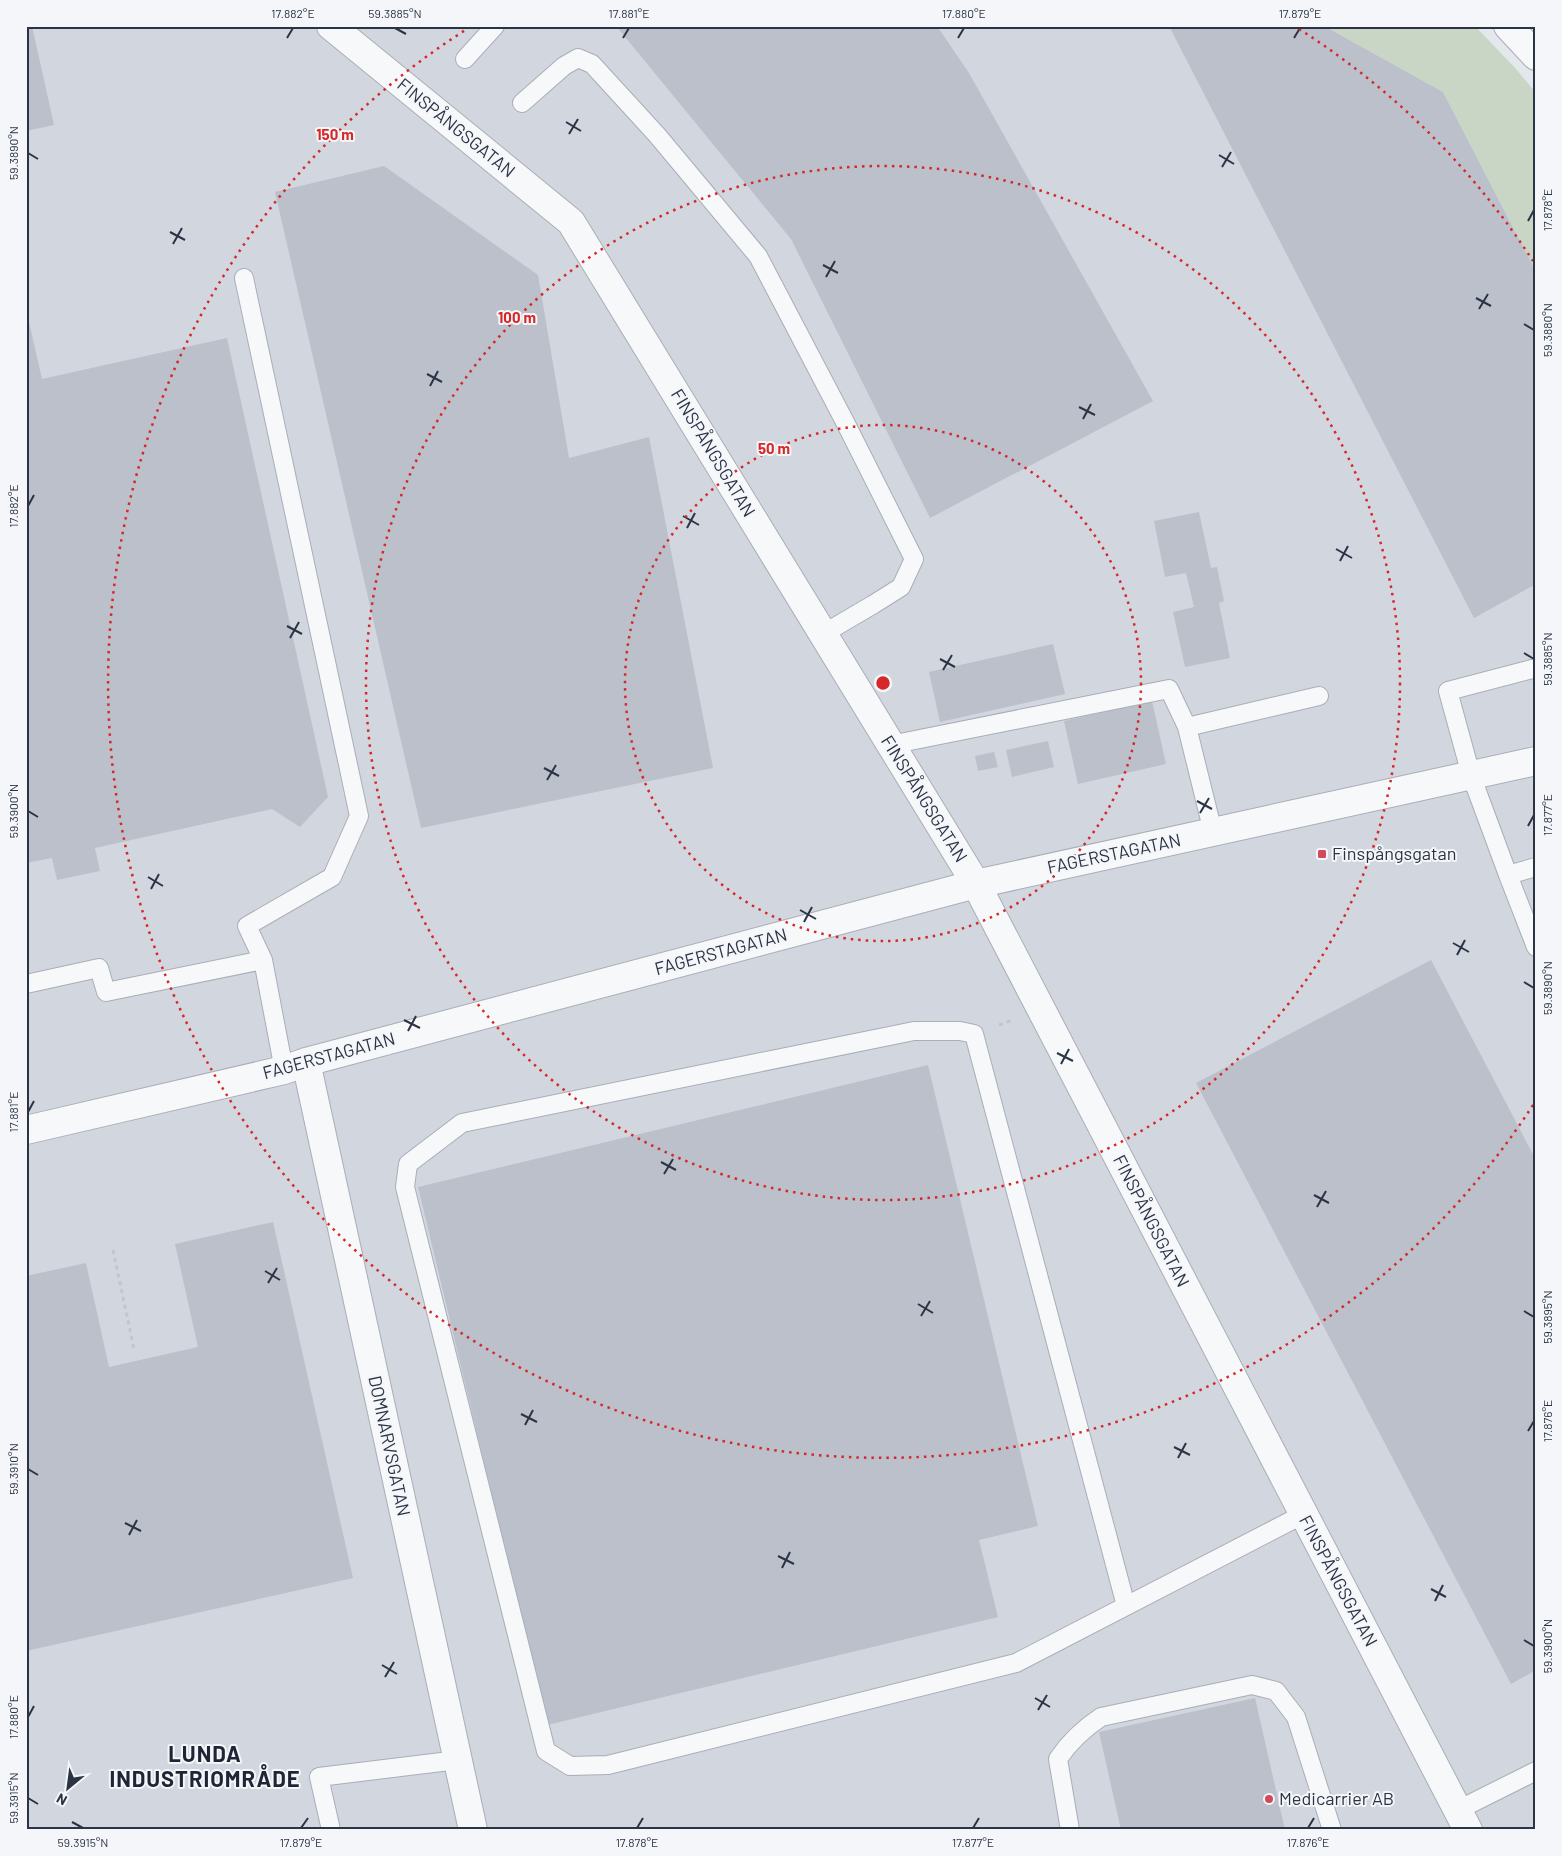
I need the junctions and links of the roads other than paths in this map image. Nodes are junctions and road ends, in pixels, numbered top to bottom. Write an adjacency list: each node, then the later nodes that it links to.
1 (331, 26): 8 (street, FINSPÅNGSGATAN)
2 (495, 26): 5 (lane)
3 (1508, 26): 4 (street)
4 (1536, 56)
5 (465, 59)
6 (522, 103): 8 (lane)
7 (244, 278): 20 (lane)
8 (822, 634): 12 (street, FINSPÅNGSGATAN)
9 (1536, 668): 14 (lane)
10 (1319, 696): 11 (lane)
11 (1187, 727): 12 (lane); 15 (lane)
12 (890, 745): 18 (street, FINSPÅNGSGATAN)
13 (1536, 761): 14 (street, FAGERSTAGATAN)
14 (1471, 775): 15 (street, FAGERSTAGATAN); 17 (lane)
15 (1213, 832): 18 (street, FAGERSTAGATAN)
16 (1536, 867): 17 (lane)
17 (1508, 875): 19 (lane)
18 (976, 884): 22 (street, FAGERSTAGATAN); 24 (street, FINSPÅNGSGATAN)
19 (1536, 947)
20 (263, 960): 21 (lane); 22 (lane)
21 (26, 984)
22 (295, 1066): 23 (street, FAGERSTAGATAN); 26 (street, DOMNARVSGATAN)
23 (26, 1130)
24 (1304, 1514): 25 (lane); 28 (street, FINSPÅNGSGATAN)
25 (1126, 1606): 25 (lane)
26 (458, 1760): 29 (lane); 30 (street, DOMNARVSGATAN)
27 (1536, 1771): 28 (lane)
28 (1463, 1820)
29 (330, 1830)
30 (473, 1830)
31 (1070, 1830): 32 (lane)
32 (1332, 1830)

